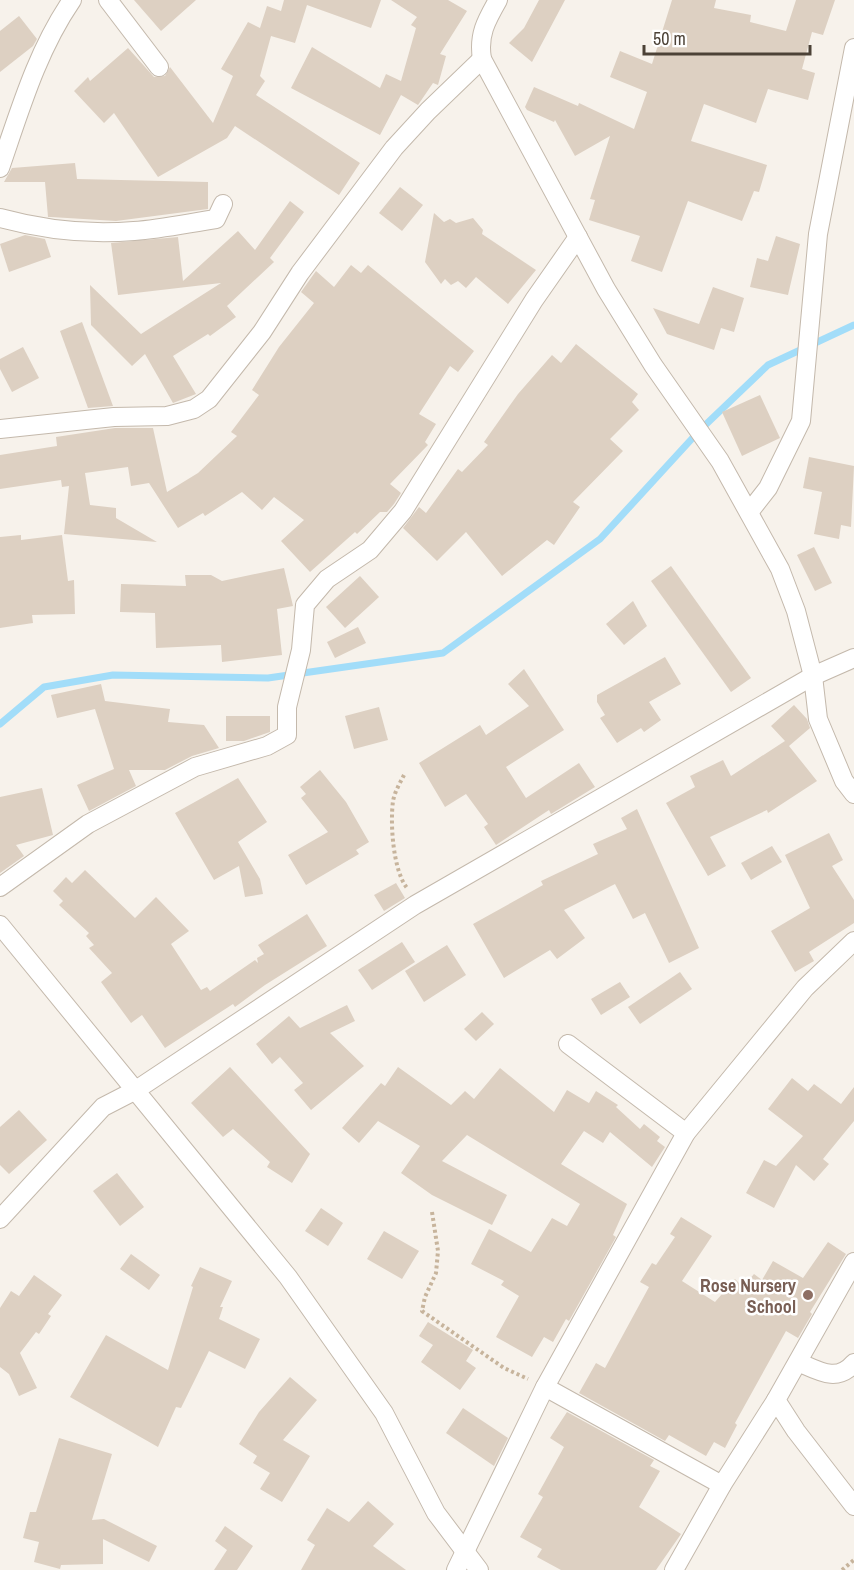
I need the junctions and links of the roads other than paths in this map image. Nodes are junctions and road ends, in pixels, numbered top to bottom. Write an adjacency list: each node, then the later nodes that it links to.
1 (72, 0): 7 (street)
2 (108, 0): 6 (street)
3 (498, 0): 5 (street)
4 (854, 48): 12 (street)
5 (482, 58): 10 (street); 11 (street)
6 (159, 67)
7 (0, 168)
8 (224, 204): 9 (street)
9 (0, 218)
10 (578, 237): 12 (street); 16 (street)
11 (0, 429)
12 (750, 511): 14 (street)
13 (854, 658): 14 (street)
14 (813, 676): 15 (street); 20 (street)
15 (854, 794)
16 (0, 887)
17 (0, 926): 20 (street)
18 (854, 941): 21 (street)
19 (568, 1044): 21 (street)
20 (136, 1090): 22 (street); 30 (street)
21 (686, 1133): 26 (street)
22 (0, 1219)
23 (854, 1262): 24 (street)
24 (798, 1362): 25 (street); 27 (street)
25 (854, 1363)
26 (545, 1387): 28 (street); 30 (street)
27 (776, 1400): 28 (street); 29 (street)
28 (722, 1485): 32 (street)
29 (854, 1506)
30 (461, 1562): 31 (street)
31 (479, 1570)
32 (674, 1570)

